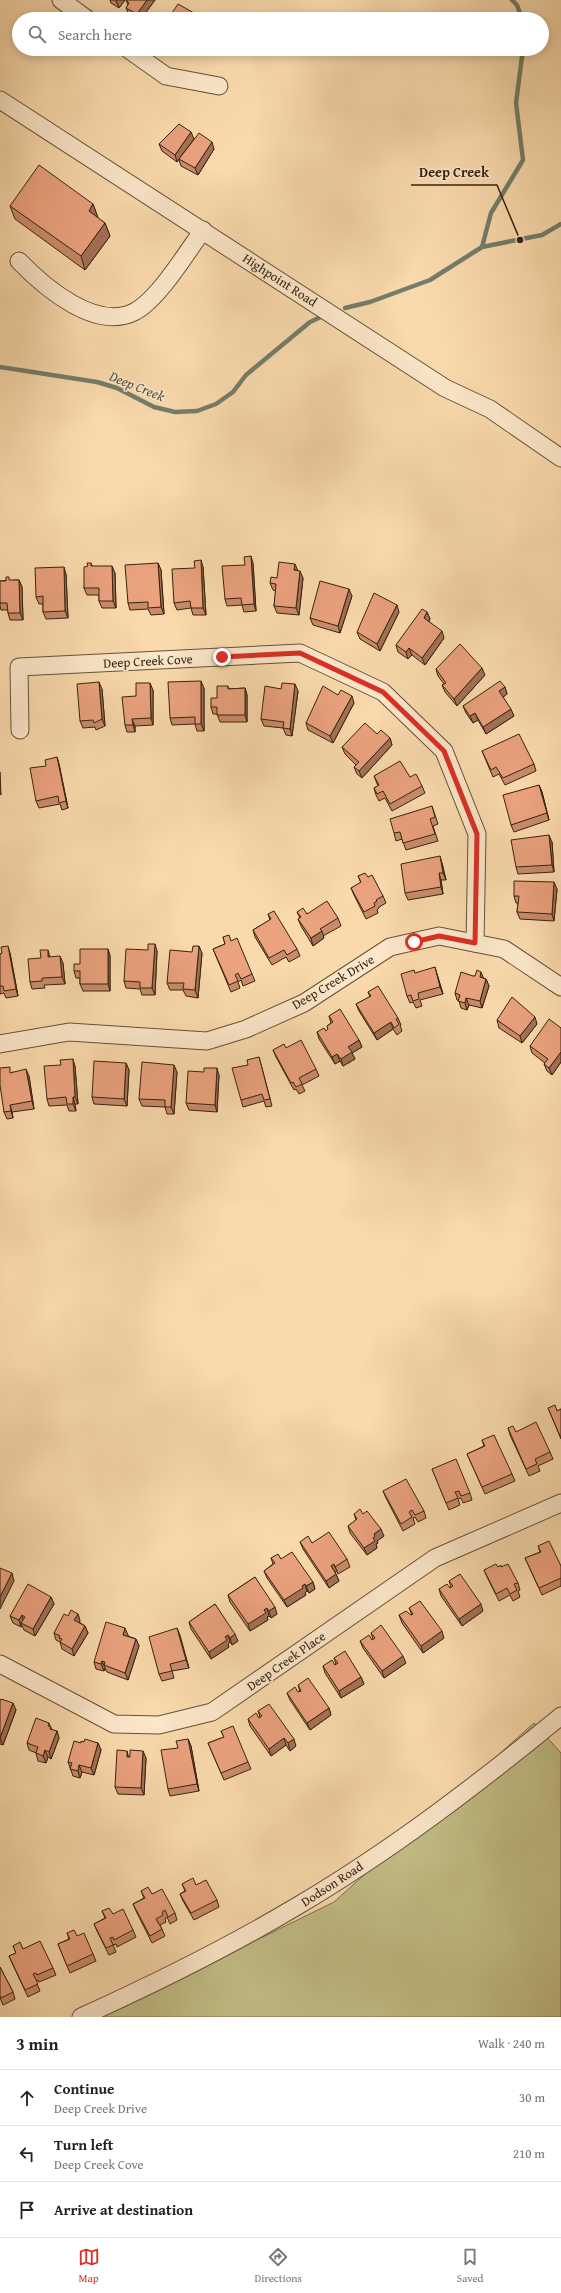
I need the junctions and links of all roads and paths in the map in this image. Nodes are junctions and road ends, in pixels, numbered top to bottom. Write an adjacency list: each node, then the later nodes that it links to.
1 (61, 0): 2 (street)
2 (77, 12)
3 (138, 56): 4 (street)
4 (219, 86)
5 (0, 100): 6 (street, Highpoint Road)
6 (202, 230): 7 (street); 8 (street, Highpoint Road)
7 (19, 261)
8 (561, 458)
9 (20, 730): 10 (street, Deep Creek Cove)
10 (475, 943): 11 (street, Deep Creek Drive); 12 (street, Deep Creek Drive)
11 (561, 988)
12 (0, 1044)
13 (561, 1503): 14 (street, Deep Creek Place)
14 (0, 1664)
15 (561, 1716): 16 (street, Dodson Road)
16 (81, 2017)

